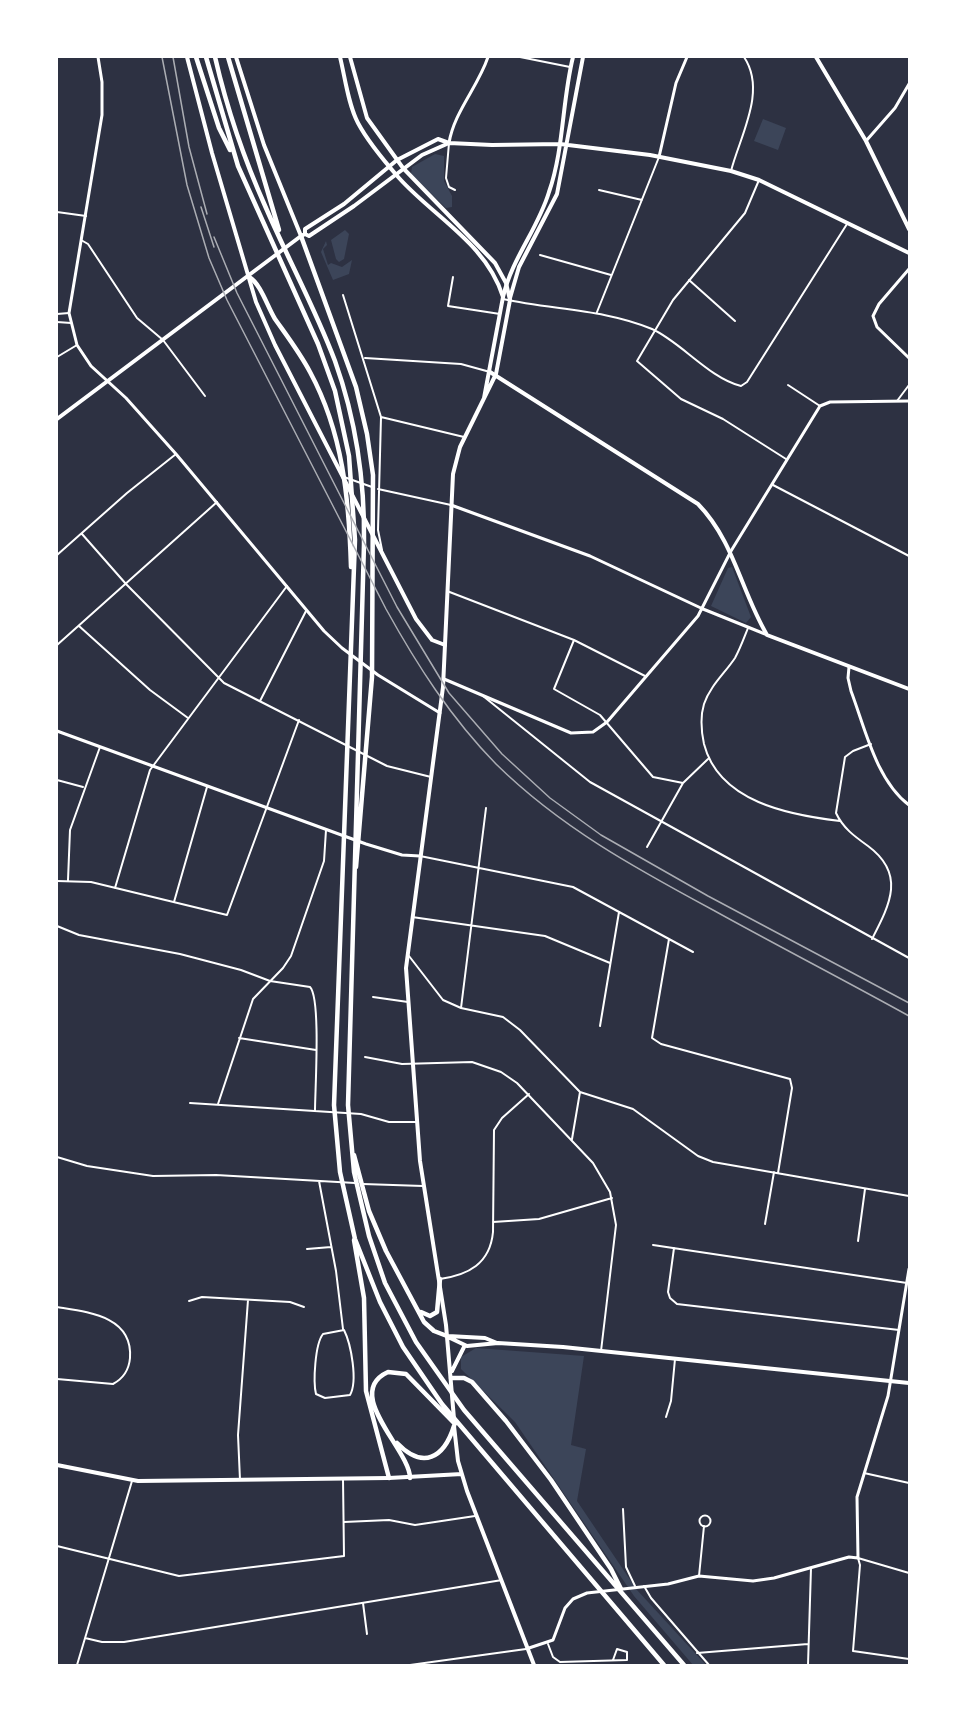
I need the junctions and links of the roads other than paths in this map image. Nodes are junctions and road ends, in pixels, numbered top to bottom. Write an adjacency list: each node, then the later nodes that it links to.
1 (98, 57): 35 (street)
2 (187, 57): 45 (main road)
3 (196, 57): 25 (highway)
4 (206, 57): 25 (highway)
5 (215, 57): 40 (highway)
6 (228, 57): 40 (highway)
7 (236, 57): 38 (main road)
8 (340, 57): 26 (main road)
9 (350, 57): 24 (main road)
10 (488, 57): 20 (street)
11 (520, 57): 17 (street)
12 (573, 57): 17 (main road)
13 (582, 57): 22 (main road)
14 (687, 57): 23 (street)
15 (744, 57): 28 (street)
16 (816, 57): 19 (main road)
17 (570, 68): 21 (main road)
18 (909, 84): 19 (street)
19 (866, 141): 37 (main road)
20 (449, 142): 21 (main road); 24 (main road); 27 (main road); 31 (street)
21 (560, 144): 22 (main road); 48 (main road)
22 (567, 144): 23 (main road); 51 (main road)
23 (658, 157): 28 (main road); 33 (street)
24 (397, 160): 26 (main road); 27 (main road)
25 (238, 166): 93 (highway)
26 (389, 166): 29 (main road); 38 (main road)
27 (403, 168): 29 (main road); 48 (main road)
28 (731, 171): 30 (main road)
29 (395, 174): 38 (main road); 50 (main road)
30 (759, 180): 36 (main road); 47 (street)
31 (455, 190)
32 (599, 190): 33 (street)
33 (642, 200): 44 (street)
34 (57, 212): 35 (street)
35 (86, 216): 39 (street)
36 (847, 224): 41 (main road); 59 (street)
37 (909, 229)
38 (303, 235): 45 (main road); 131 (highway)
39 (81, 240): 53 (street); 60 (street)
40 (282, 241): 131 (highway)
41 (909, 252)
42 (540, 255): 44 (street)
43 (909, 269): 64 (street)
44 (611, 275): 52 (street)
45 (249, 277): 60 (main road); 80 (main road); 93 (highway)
46 (453, 277): 55 (street)
47 (689, 280): 56 (street); 59 (street)
48 (506, 283): 50 (main road); 51 (main road)
49 (343, 295): 63 (street)
50 (503, 298): 51 (street); 55 (main road)
51 (510, 300): 52 (street); 66 (main road)
52 (597, 312): 59 (street)
53 (69, 313): 54 (street); 58 (street)
54 (57, 314)
55 (500, 314): 65 (main road)
56 (735, 321)
57 (57, 322): 58 (street)
58 (71, 324): 61 (street)
59 (653, 330): 79 (street)
60 (163, 340): 67 (main road); 70 (street)
61 (77, 345): 62 (street); 67 (street)
62 (57, 357)
63 (364, 358): 65 (street); 75 (street)
64 (909, 358)
65 (490, 372): 66 (main road); 71 (main road)
66 (496, 374): 71 (main road); 86 (main road)
67 (106, 381): 76 (main road); 78 (street)
68 (788, 385): 74 (street)
69 (909, 385): 72 (street)
70 (205, 396)
71 (484, 399): 77 (main road)
72 (897, 401): 73 (street); 74 (street)
73 (909, 401)
74 (820, 406): 79 (street)
75 (381, 417): 77 (street); 82 (street)
76 (57, 419)
77 (464, 437): 84 (main road)
78 (176, 454): 83 (street); 85 (street)
79 (788, 460): 81 (street)
80 (344, 477): 82 (street); 88 (main road)
81 (773, 485): 86 (street); 89 (street)
82 (379, 489): 84 (street); 88 (street)
83 (217, 502): 90 (street); 91 (street)
84 (451, 505): 92 (main road); 94 (street)
85 (81, 534): 87 (street); 90 (street)
86 (731, 551): 94 (street); 98 (main road)
87 (57, 555)
88 (383, 555): 101 (main road)
89 (909, 556)
90 (126, 584): 96 (street); 104 (street)
91 (287, 586): 95 (street); 104 (street)
92 (447, 591): 99 (street); 101 (main road)
93 (353, 608): 173 (highway)
94 (703, 609): 97 (street); 103 (street)
95 (306, 611): 108 (street); 110 (street)
96 (79, 626): 100 (street); 112 (street)
97 (748, 628): 98 (street); 118 (street)
98 (767, 635): 102 (main road)
99 (574, 640): 103 (street); 114 (street)
100 (57, 645)
101 (445, 645): 105 (main road)
102 (849, 667): 106 (main road); 116 (street)
103 (647, 677): 114 (street)
104 (218, 678): 108 (street); 112 (street)
105 (444, 679): 107 (street); 110 (main road)
106 (909, 689)
107 (482, 695): 109 (street); 111 (street)
108 (260, 701): 113 (street)
109 (509, 706): 111 (street); 114 (street)
110 (440, 714): 120 (main road)
111 (506, 715): 128 (street)
112 (188, 718): 119 (street)
113 (299, 720): 120 (street); 126 (street)
114 (607, 722): 122 (street)
115 (57, 731): 117 (street)
116 (871, 744): 125 (street); 129 (street)
117 (100, 747): 119 (street); 124 (street)
118 (708, 759): 122 (street); 129 (street)
119 (152, 767): 123 (street); 137 (street)
120 (431, 777): 133 (main road)
121 (57, 780): 124 (street)
122 (683, 783): 128 (street)
123 (207, 787): 126 (street); 138 (street)
124 (84, 788): 136 (street)
125 (909, 805)
126 (266, 807): 130 (street); 138 (street)
127 (486, 808): 134 (street)
128 (661, 821): 132 (street); 144 (street)
129 (840, 821): 144 (street)
130 (326, 830): 133 (street); 149 (street)
131 (356, 831): 164 (highway)
132 (647, 847)
133 (420, 856): 134 (street); 140 (main road)
134 (480, 867): 139 (street); 142 (street)
135 (57, 881): 136 (street)
136 (68, 881): 137 (street)
137 (115, 888): 138 (street)
138 (174, 903)
139 (619, 912): 143 (street); 148 (street)
140 (412, 917): 142 (street); 146 (main road)
141 (57, 926): 149 (street)
142 (472, 927): 148 (street); 152 (street)
143 (669, 939): 145 (street); 167 (street)
144 (872, 939): 147 (street)
145 (693, 952)
146 (406, 954): 151 (main road); 152 (street)
147 (909, 958)
148 (610, 963): 153 (street)
149 (270, 981): 154 (street); 155 (street)
150 (373, 997): 151 (street)
151 (408, 1002): 157 (main road)
152 (461, 1008): 158 (street)
153 (600, 1026)
154 (239, 1038): 155 (street); 161 (street)
155 (316, 1050): 162 (street)
156 (365, 1057): 157 (street)
157 (414, 1063): 159 (street); 163 (main road)
158 (580, 1092): 165 (street); 167 (street)
159 (529, 1094): 165 (street); 174 (street)
160 (190, 1103): 161 (street)
161 (218, 1104): 162 (street)
162 (315, 1111): 163 (street)
163 (417, 1122): 169 (main road)
164 (350, 1139): 184 (highway); 228 (highway)
165 (572, 1139): 172 (street)
166 (57, 1157): 168 (street)
167 (776, 1172): 170 (street); 175 (street)
168 (319, 1181): 169 (street); 178 (street)
169 (424, 1186): 182 (main road)
170 (866, 1189): 171 (street); 176 (street)
171 (909, 1196)
172 (612, 1198): 174 (street); 196 (street)
173 (351, 1222): 208 (highway); 209 (highway)
174 (493, 1222): 182 (street)
175 (765, 1224)
176 (858, 1241)
177 (653, 1245): 179 (street)
178 (331, 1247): 180 (street); 189 (street)
179 (674, 1248): 183 (street); 190 (street)
180 (307, 1249)
181 (909, 1269): 183 (street)
182 (440, 1279): 184 (highway); 191 (main road)
183 (907, 1285): 190 (street)
184 (405, 1286): 191 (highway)
185 (248, 1300): 186 (street); 188 (street); 212 (street)
186 (189, 1301)
187 (57, 1307): 198 (street)
188 (304, 1307)
189 (344, 1330): 189 (street)
190 (899, 1330): 200 (street)
191 (447, 1336): 192 (main road); 194 (main road); 199 (main road)
192 (485, 1338): 193 (main road); 195 (main road)
193 (498, 1343): 195 (main road); 196 (main road)
194 (465, 1345): 195 (main road); 199 (main road)
195 (485, 1345)
196 (601, 1351): 197 (main road)
197 (675, 1359): 200 (main road); 202 (street)
198 (57, 1378)
199 (451, 1378): 203 (main road); 228 (highway)
200 (890, 1381): 201 (main road); 206 (street)
201 (909, 1383)
202 (666, 1417)
203 (454, 1426): 204 (highway); 207 (main road)
204 (387, 1432): 208 (highway); 210 (highway)
205 (57, 1465): 213 (main road)
206 (864, 1473): 214 (street); 220 (street)
207 (462, 1474): 210 (main road); 216 (main road)
208 (502, 1475): 241 (highway)
209 (389, 1478): 210 (main road); 211 (main road)
210 (410, 1478)
211 (343, 1479): 212 (main road); 217 (street)
212 (240, 1480): 213 (main road)
213 (132, 1481): 221 (street)
214 (909, 1483)
215 (623, 1509): 226 (street)
216 (478, 1516): 217 (street); 225 (main road)
217 (344, 1522): 221 (street)
218 (704, 1526): 224 (street)
219 (57, 1546): 221 (street)
220 (858, 1558): 222 (street); 223 (street); 236 (street)
221 (108, 1559): 231 (street)
222 (811, 1568): 224 (street); 233 (street)
223 (909, 1573)
224 (699, 1576): 227 (street)
225 (502, 1580): 229 (street); 234 (main road)
226 (635, 1586): 227 (street); 232 (street)
227 (644, 1586): 235 (street)
228 (624, 1594): 242 (highway)
229 (363, 1603): 230 (street); 231 (street)
230 (367, 1634)
231 (85, 1638): 238 (street)
232 (548, 1644): 234 (street); 237 (street)
233 (808, 1644): 235 (street); 244 (street)
234 (529, 1648): 239 (street); 240 (main road)
235 (697, 1653): 243 (street)
236 (909, 1659)
237 (613, 1660): 237 (street)
238 (77, 1665)
239 (410, 1665)
240 (534, 1665)
241 (664, 1665)
242 (684, 1665)
243 (709, 1665)
244 (808, 1665)

